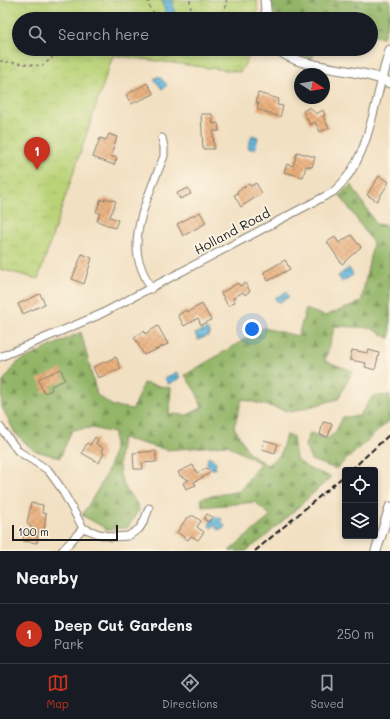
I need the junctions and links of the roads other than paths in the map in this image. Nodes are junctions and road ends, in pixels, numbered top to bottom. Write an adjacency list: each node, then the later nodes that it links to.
1 (265, 0): 2 (street)
2 (266, 12)
3 (390, 50): 5 (street, Holland Road)
4 (289, 56): 5 (street)
5 (386, 81): 7 (street, Holland Road)
6 (162, 138): 7 (street)
7 (151, 289): 8 (street, Holland Road)
8 (0, 358)
9 (0, 427): 12 (street)
10 (390, 507): 14 (street)
11 (149, 508): 12 (street)
12 (83, 528): 13 (street)
13 (62, 551)
14 (376, 551)

